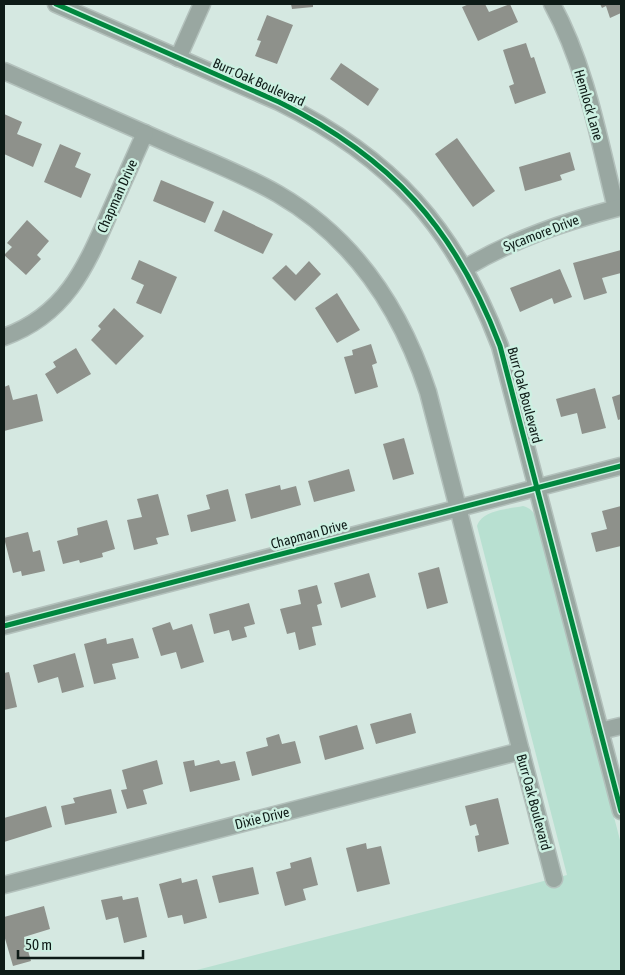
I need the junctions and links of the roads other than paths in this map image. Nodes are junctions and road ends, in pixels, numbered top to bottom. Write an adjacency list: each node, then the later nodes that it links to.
1 (56, 4): 4 (street, Burr Oak Boulevard)
2 (202, 4): 4 (street)
3 (552, 4): 7 (street, Hemlock Lane)
4 (178, 58): 8 (street, Burr Oak Boulevard)
5 (4, 71): 6 (street, Burr Oak Boulevard)
6 (144, 133): 9 (street, Chapman Drive); 12 (street, Burr Oak Boulevard)
7 (619, 208): 8 (street, Sycamore Drive)
8 (465, 268): 11 (street, Burr Oak Boulevard)
9 (4, 337)
10 (621, 466): 11 (street, Chapman Drive)
11 (538, 488): 12 (street, Chapman Drive); 15 (street, Burr Oak Boulevard)
12 (457, 508): 13 (street, Chapman Drive); 16 (street, Burr Oak Boulevard)
13 (4, 626)
14 (621, 726): 15 (street)
15 (600, 731): 17 (street, Burr Oak Boulevard)
16 (521, 751): 18 (street, Burr Oak Boulevard); 19 (street, Dixie Drive)
17 (621, 811)
18 (554, 879)
19 (4, 885)

